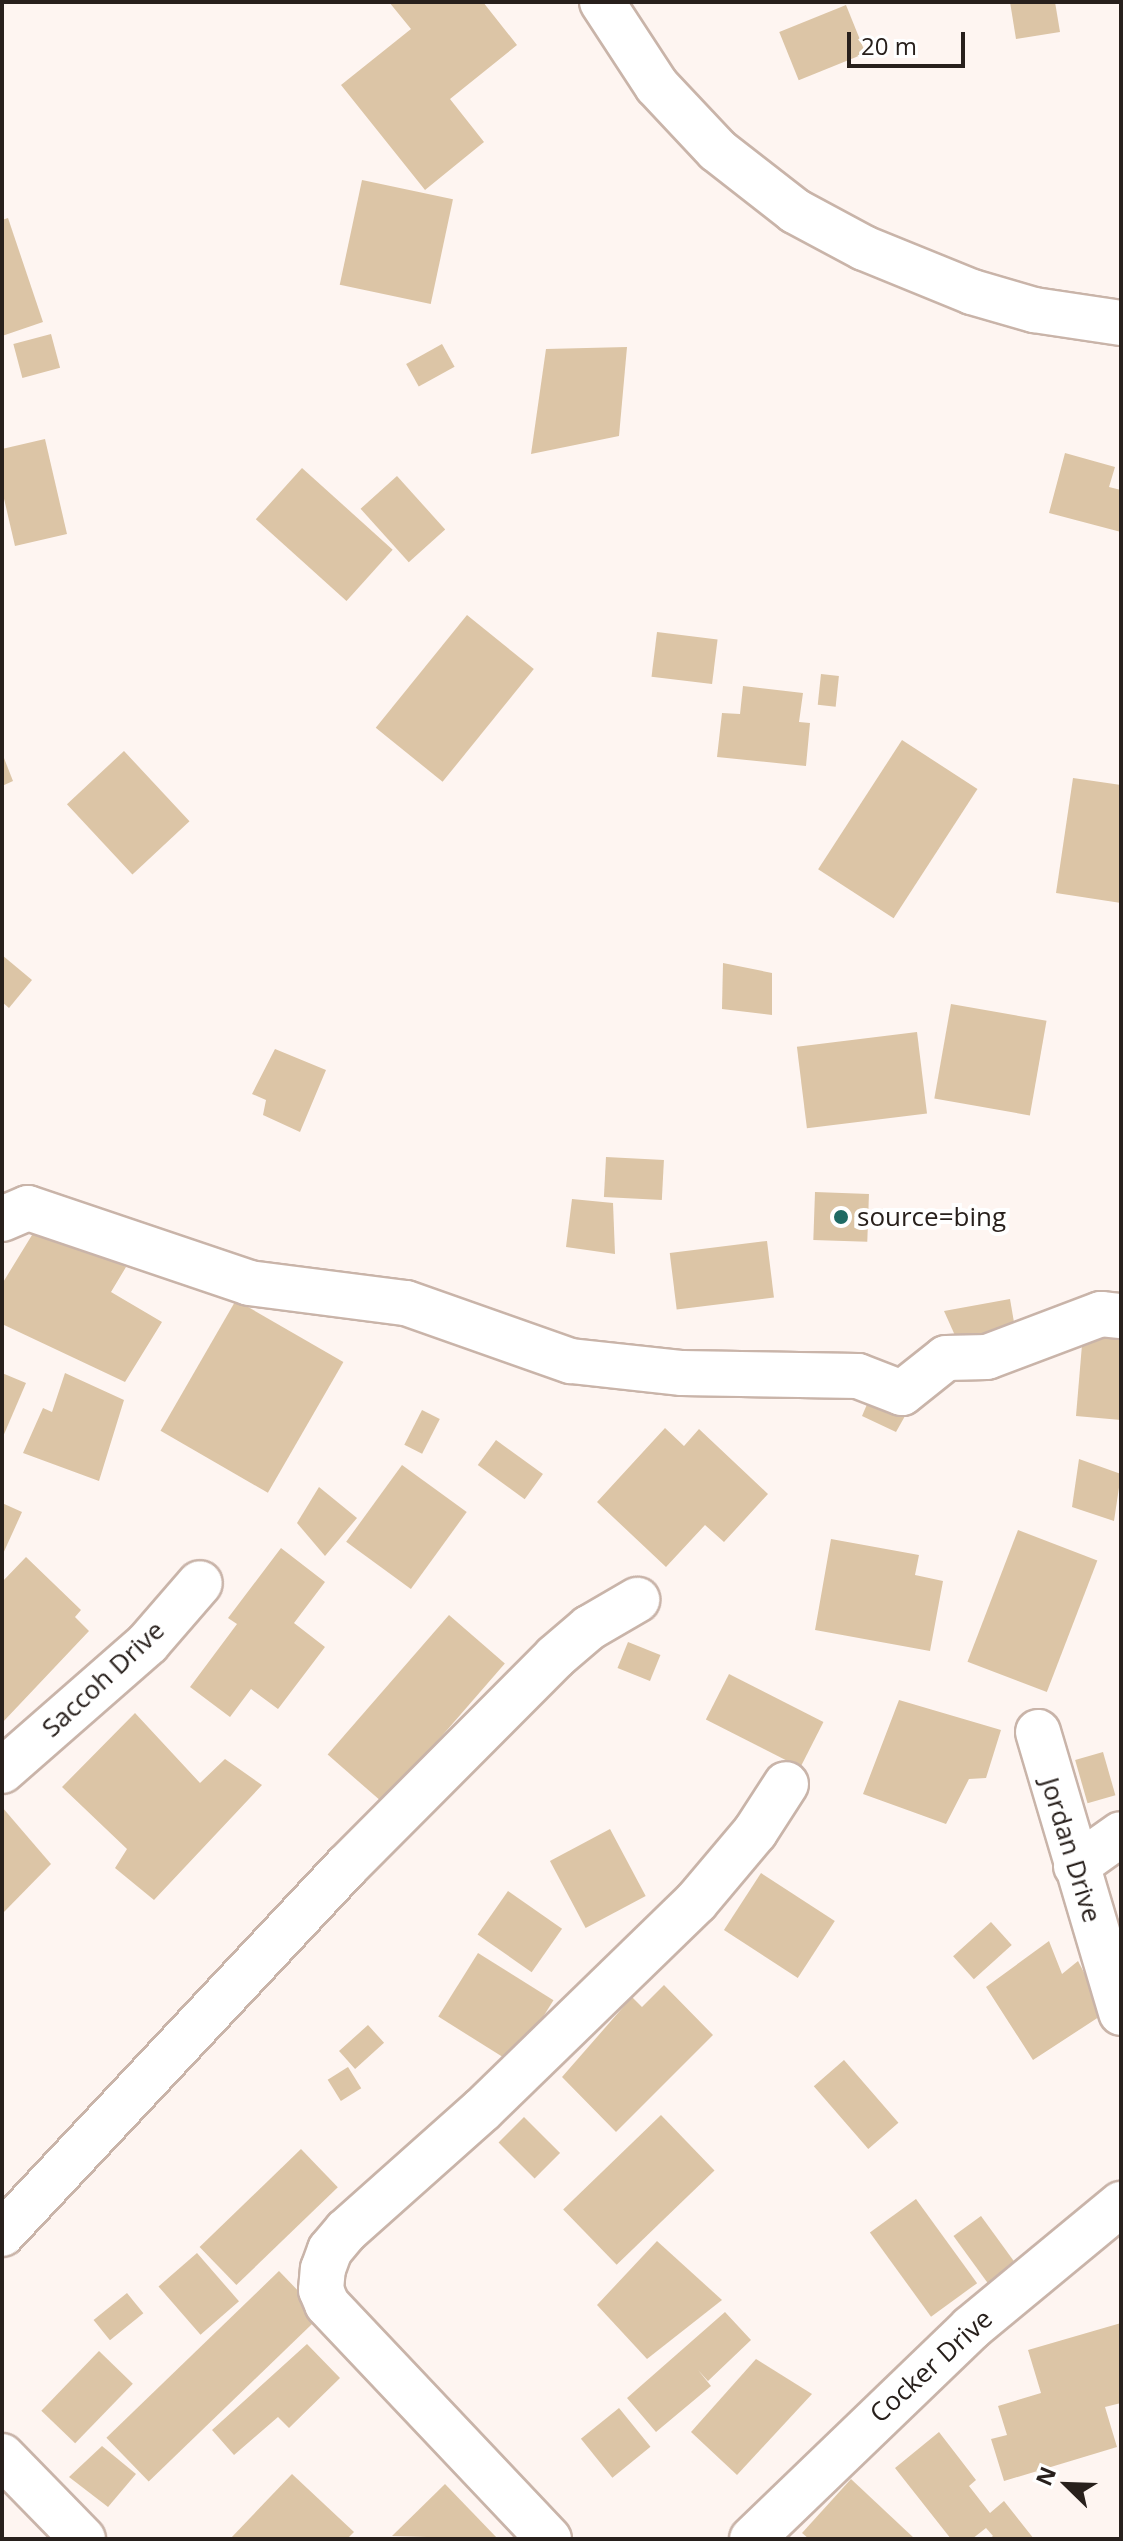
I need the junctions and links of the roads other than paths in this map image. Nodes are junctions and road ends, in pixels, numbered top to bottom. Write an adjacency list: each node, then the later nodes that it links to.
1 (602, 2): 2 (street)
2 (1121, 323)
3 (2, 1219): 4 (street)
4 (1121, 1316)
5 (200, 1583): 8 (street, Saccoh Drive)
6 (637, 1600): 14 (street)
7 (1038, 1732): 11 (street, Jordan Drive)
8 (2, 1771)
9 (786, 1784): 17 (street)
10 (1121, 1834): 11 (street)
11 (1076, 1866): 12 (street, Jordan Drive)
12 (1121, 2013)
13 (1121, 2204): 18 (street, Cocker Drive)
14 (2, 2234)
15 (2, 2456): 16 (street)
16 (83, 2539)
17 (549, 2539)
18 (752, 2539)

